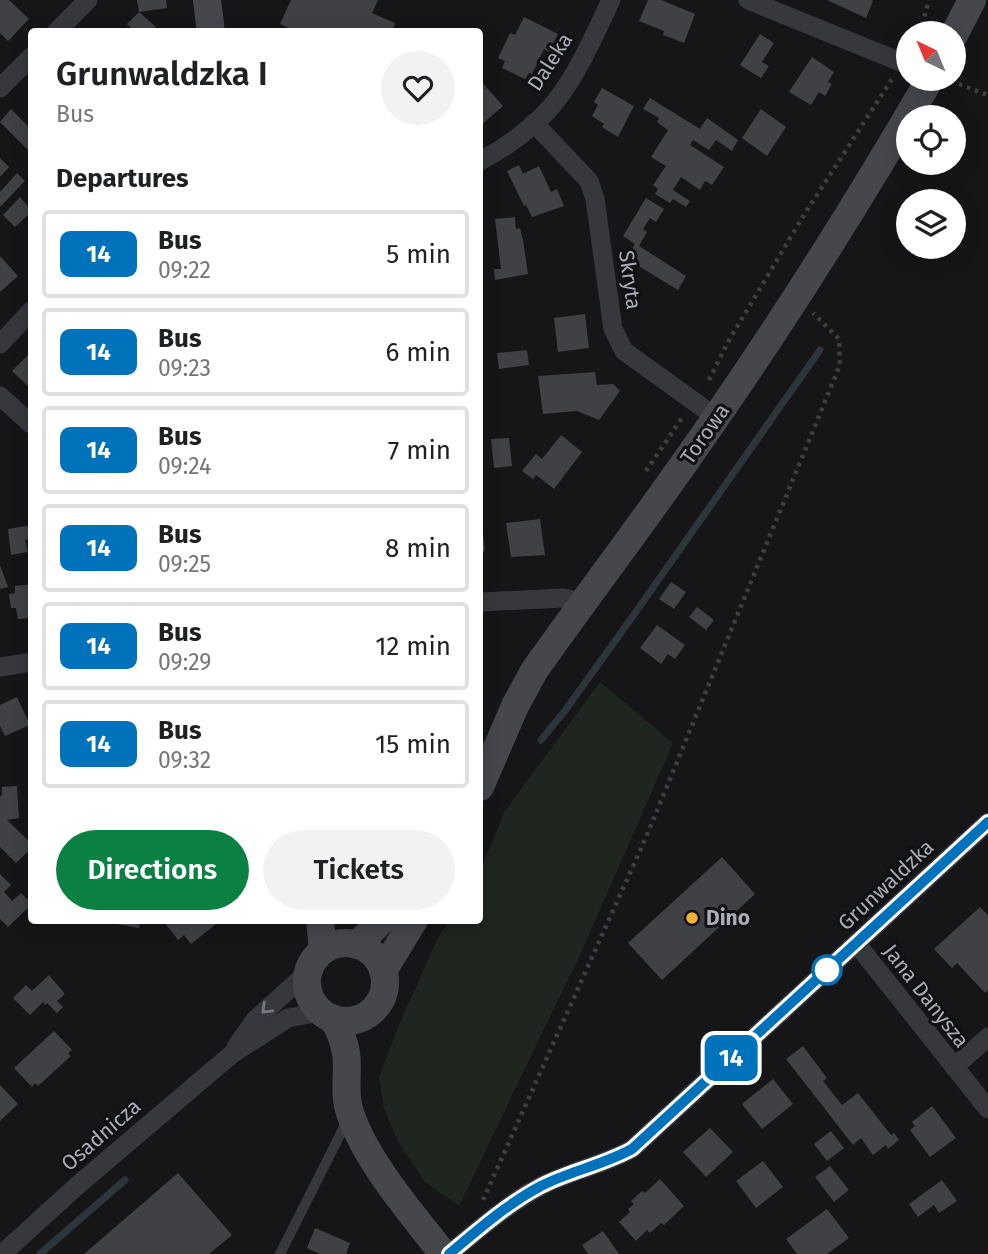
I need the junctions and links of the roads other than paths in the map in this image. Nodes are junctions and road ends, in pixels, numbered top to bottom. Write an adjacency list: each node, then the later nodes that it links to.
1 (88, 0): 7 (street)
2 (207, 0): 8 (street)
3 (611, 0): 13 (street, Daleka)
4 (748, 0): 10 (street)
5 (972, 0): 6 (street)
6 (961, 21)
7 (60, 28)
8 (210, 28)
9 (28, 60): 11 (street)
10 (896, 60)
11 (0, 88)
12 (923, 91): 18 (street, Torowa)
13 (534, 122): 14 (street, Daleka); 18 (street, Skryta)
14 (483, 160)
15 (28, 314): 16 (street)
16 (0, 344)
17 (0, 396): 19 (street)
18 (717, 418): 21 (street, Torowa)
19 (28, 421)
20 (483, 602): 21 (street)
21 (582, 602): 24 (street, Torowa)
22 (28, 663): 23 (street)
23 (0, 667)
24 (483, 780)
25 (988, 822): 30 (street, Grunwaldzka)
26 (320, 924): 31 (street)
27 (372, 924): 29 (street)
28 (412, 924): 32 (street)
29 (350, 933): 31 (street); 32 (street)
30 (856, 943): 37 (street, Jana Danysza); 44 (street, Grunwaldzka)
31 (316, 961): 34 (street); 36 (street, Osadnicza, one-way to 36)
32 (383, 971): 33 (street)
33 (376, 1006): 34 (street); 38 (street)
34 (327, 1015): 36 (street, Osadnicza); 38 (street)
35 (988, 1037): 37 (street)
36 (232, 1054): 41 (street, Osadnicza)
37 (954, 1068): 39 (street, Jana Danysza)
38 (346, 1073): 40 (street)
39 (988, 1109)
40 (350, 1114): 42 (lane); 43 (street)
41 (2, 1254)
42 (280, 1254)
43 (443, 1254)
44 (449, 1254)

